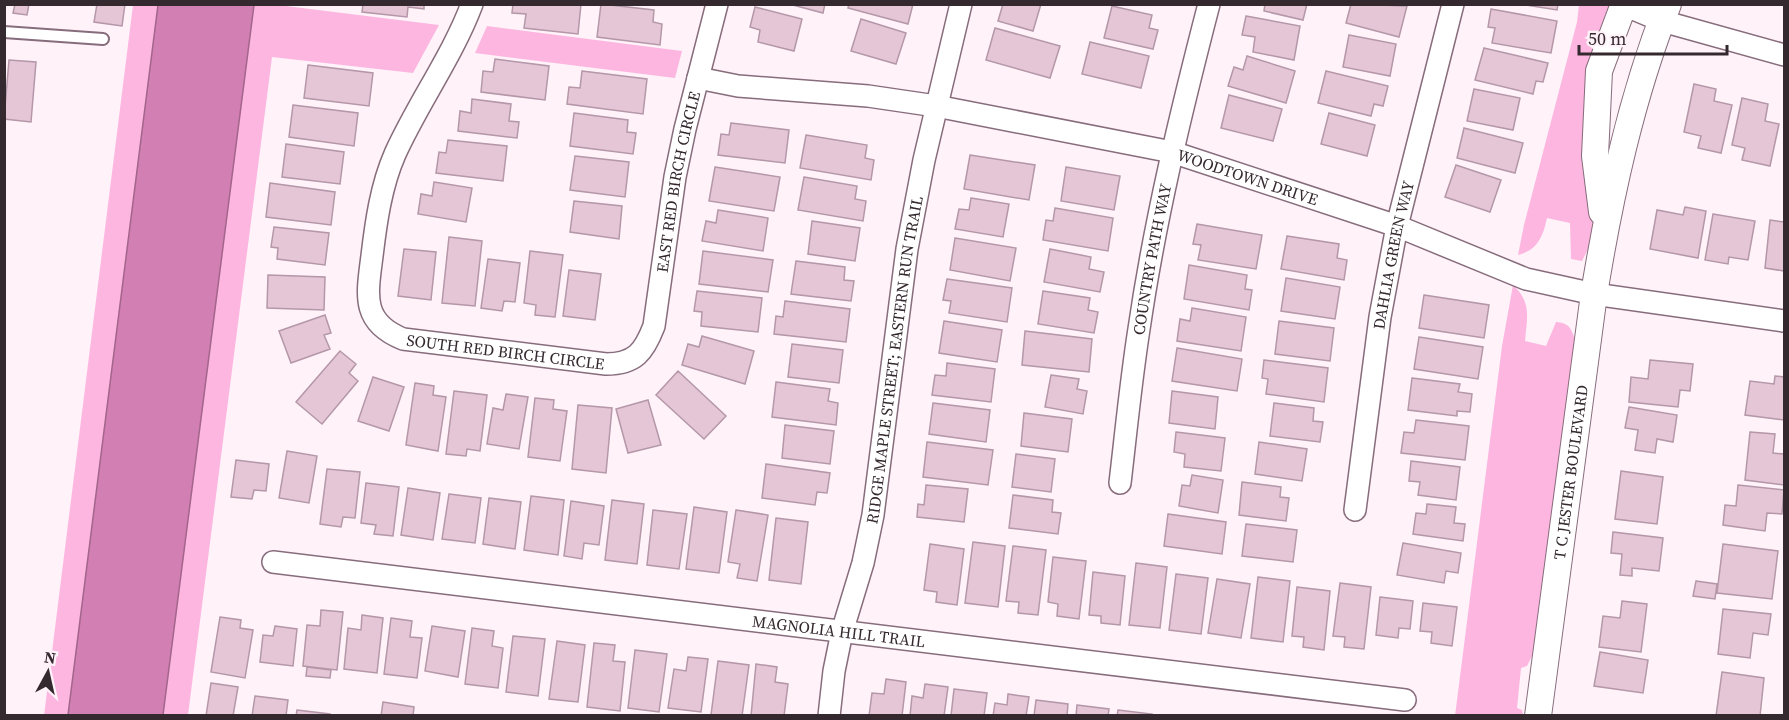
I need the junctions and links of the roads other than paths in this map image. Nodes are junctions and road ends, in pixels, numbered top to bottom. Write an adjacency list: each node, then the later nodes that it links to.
1 (472, 4): 18 (street, SOUTH RED BIRCH CIRCLE)
2 (717, 4): 11 (street, EAST RED BIRCH CIRCLE)
3 (961, 4): 12 (street, RIDGE MAPLE STREET; EASTERN RUN TRAIL)
4 (1209, 4): 13 (street, COUNTRY PATH WAY)
5 (1453, 4): 14 (street, DAHLIA GREEN WAY)
6 (1624, 5): 7 (street); 15 (street, T C JESTER BOULEVARD)
7 (1665, 13): 10 (street); 15 (street, T C JESTER BOULEVARD)
8 (4, 32): 9 (lane)
9 (103, 39)
10 (1785, 55)
11 (698, 78): 12 (street, WOODTOWN DRIVE); 18 (street, EAST RED BIRCH CIRCLE)
12 (936, 106): 13 (street, WOODTOWN DRIVE); 22 (street, RIDGE MAPLE STREET; EASTERN RUN TRAIL)
13 (1172, 152): 14 (street, WOODTOWN DRIVE); 19 (street, COUNTRY PATH WAY)
14 (1397, 226): 16 (street, WOODTOWN DRIVE); 20 (street, DAHLIA GREEN WAY)
15 (1605, 229): 16 (street, T C JESTER BOULEVARD)
16 (1593, 294): 17 (street, WOODTOWN DRIVE); 25 (street, T C JESTER BOULEVARD)
17 (1785, 321)
18 (636, 356)
19 (1120, 483)
20 (1355, 510)
21 (273, 562): 22 (street, MAGNOLIA HILL TRAIL)
22 (842, 632): 23 (street, MAGNOLIA HILL TRAIL); 24 (street, RIDGE MAPLE STREET; EASTERN RUN TRAIL)
23 (1405, 700)
24 (829, 716)
25 (1538, 716)

